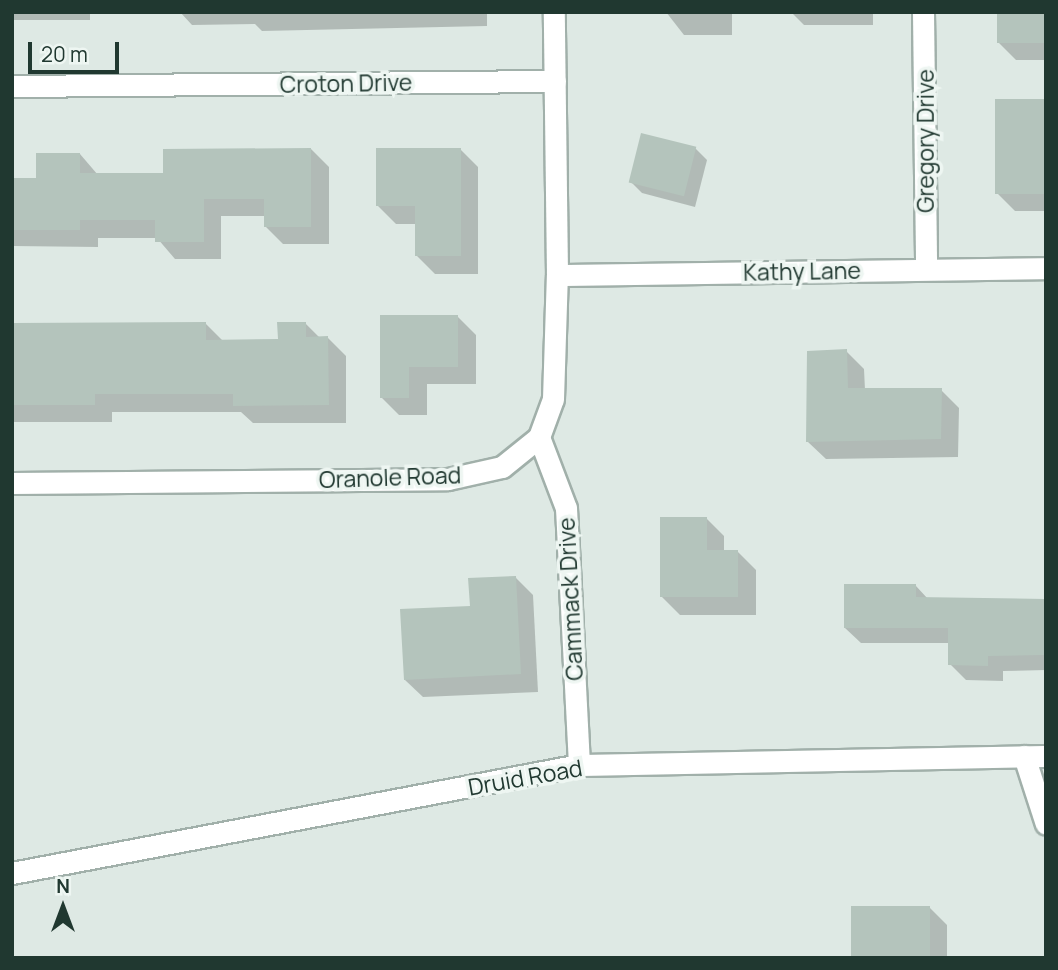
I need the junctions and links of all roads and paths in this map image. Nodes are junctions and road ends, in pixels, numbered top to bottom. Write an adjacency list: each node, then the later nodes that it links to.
1 (554, 12): 3 (street)
2 (923, 12): 6 (street, Gregory Drive)
3 (555, 81): 4 (street, Croton Drive); 7 (street)
4 (12, 86)
5 (1046, 268): 6 (street, Kathy Lane)
6 (926, 269): 7 (street, Kathy Lane)
7 (557, 275): 8 (street)
8 (539, 437): 9 (street, Oranole Road); 12 (street, Cammack Drive)
9 (12, 483)
10 (1024, 756): 11 (street, Druid Road); 12 (street, Druid Road); 13 (street)
11 (1046, 756)
12 (579, 765): 14 (street, Druid Road)
13 (1046, 824)
14 (12, 873)

